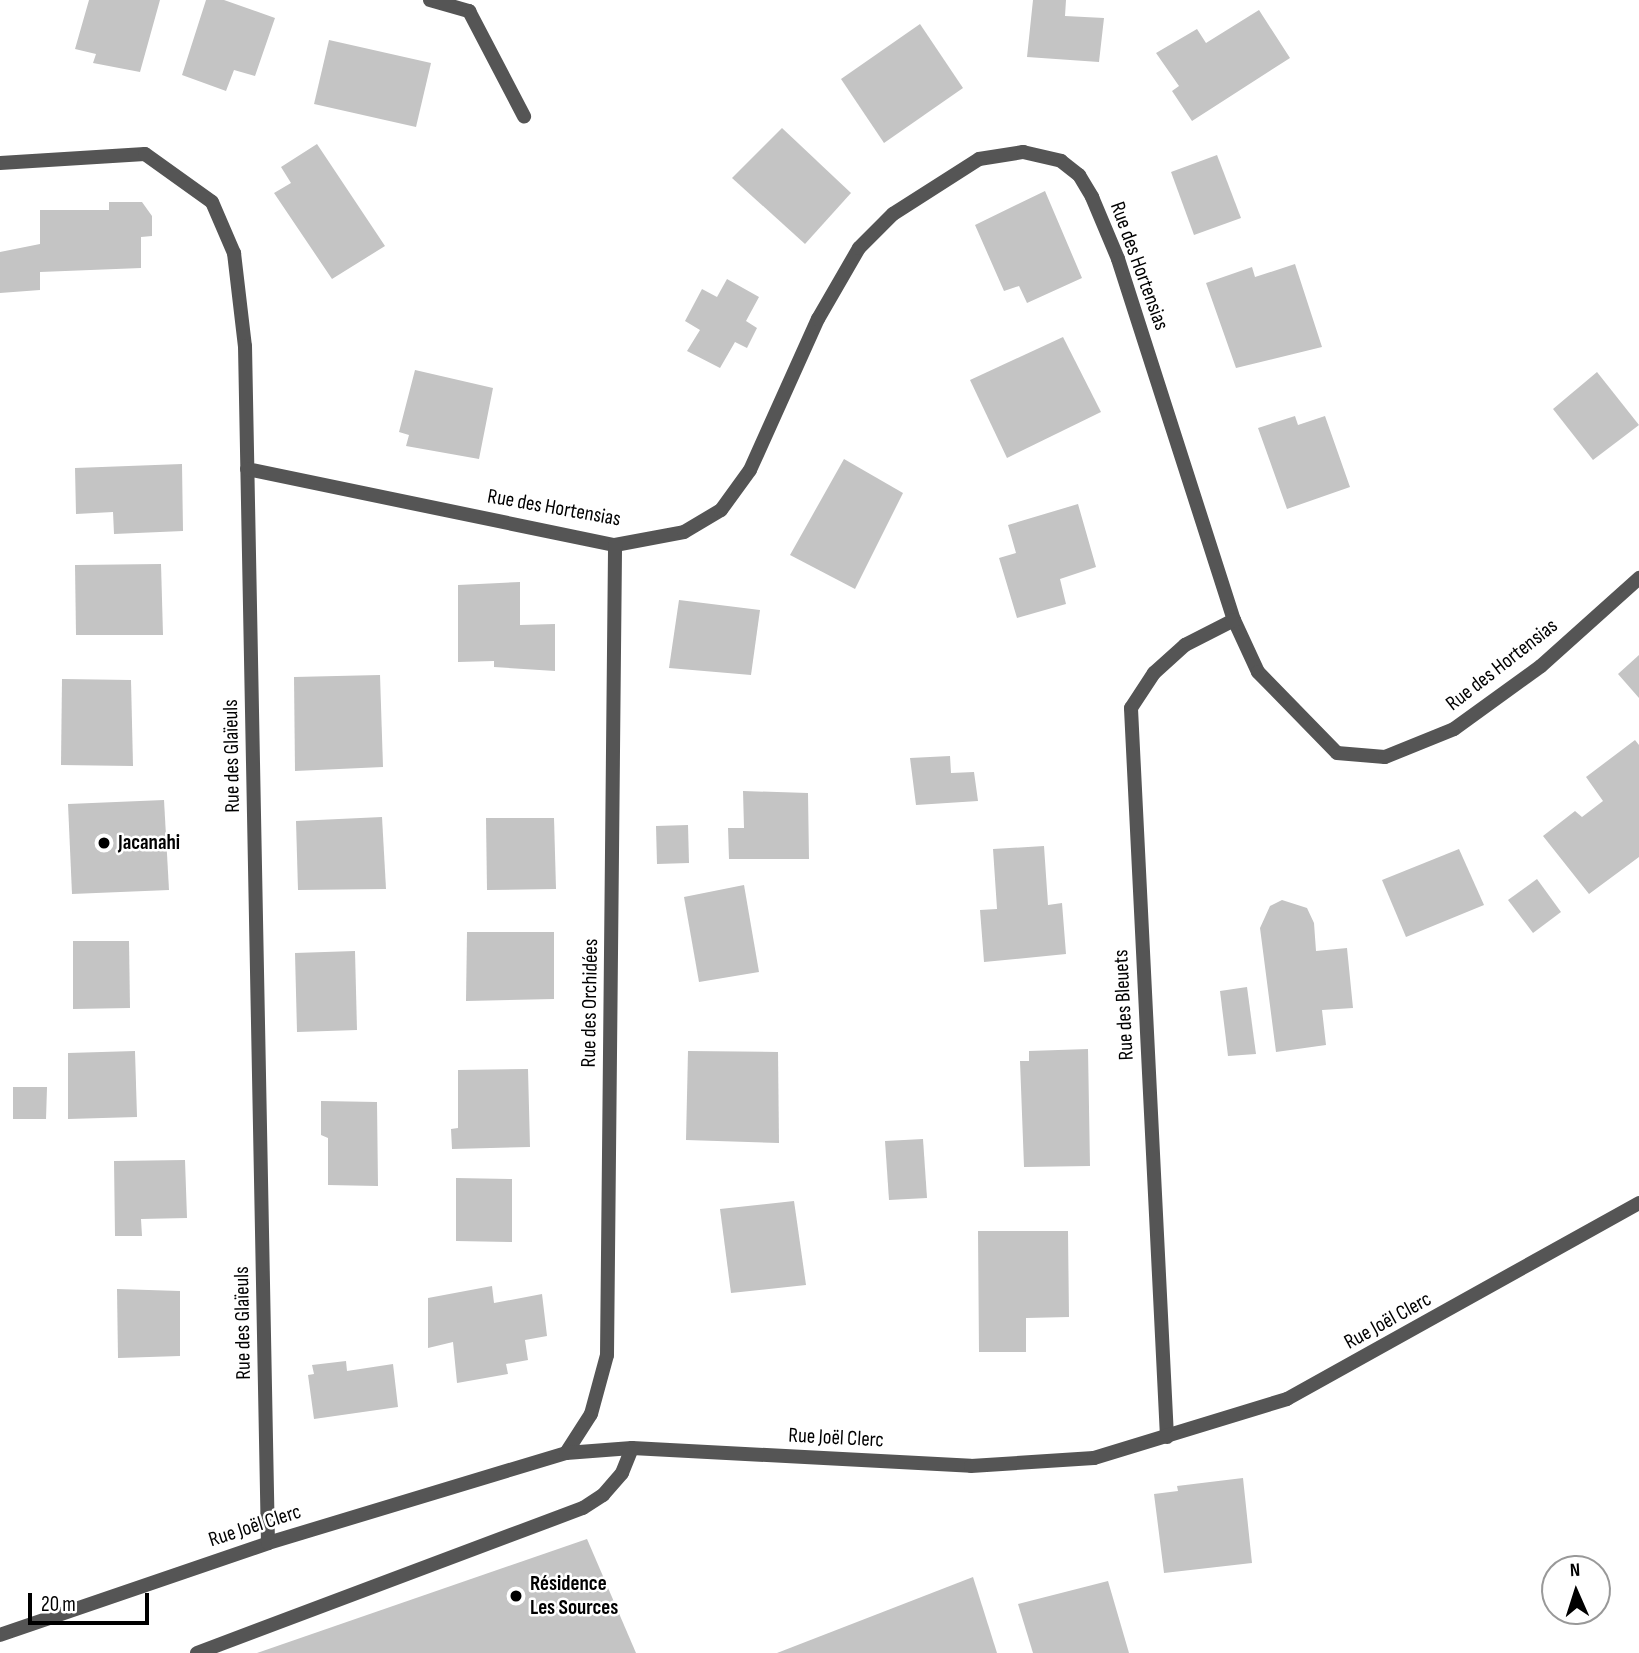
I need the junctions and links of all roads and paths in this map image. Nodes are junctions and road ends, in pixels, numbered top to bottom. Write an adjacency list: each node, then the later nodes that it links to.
1 (430, 0): 2 (street)
2 (524, 116)
3 (0, 163): 4 (street, Rue des Glaïeuls)
4 (247, 469): 5 (street, Rue des Hortensias); 12 (street, Rue des Glaïeuls)
5 (615, 545): 7 (street, Rue des Hortensias); 11 (street, Rue des Orchidées)
6 (1639, 578): 7 (street, Rue des Hortensias)
7 (1234, 620): 9 (street, Rue des Bleuets)
8 (1639, 1203): 9 (street, Rue Joël Clerc)
9 (1167, 1437): 10 (street, Rue Joël Clerc)
10 (632, 1448): 11 (street, Rue Joël Clerc); 14 (street)
11 (566, 1452): 12 (street, Rue Joël Clerc)
12 (268, 1543): 13 (street, Rue Joël Clerc)
13 (0, 1635)
14 (197, 1653)

